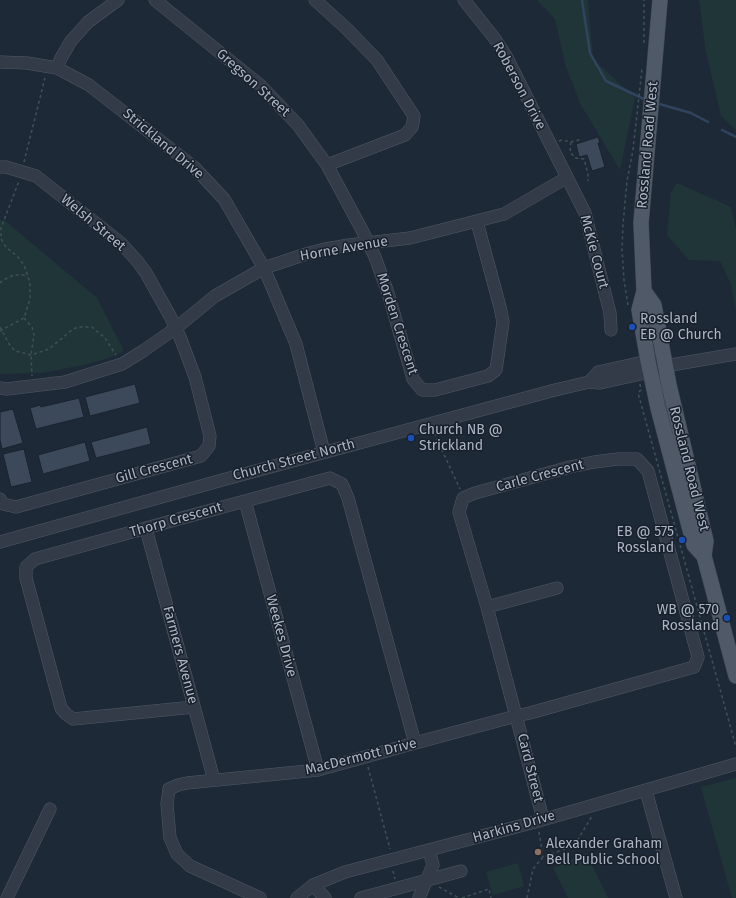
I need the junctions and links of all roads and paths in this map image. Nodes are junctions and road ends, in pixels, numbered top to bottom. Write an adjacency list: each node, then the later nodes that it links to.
1 (118, 0): 9 (street)
2 (155, 0): 16 (street, Gregson Street)
3 (315, 0): 16 (street)
4 (464, 0): 14 (street, Roberson Drive)
5 (644, 0): 7 (path)
6 (660, 0): 7 (main road, Rossland Road West)
7 (650, 47): 15 (main road, Rossland Road West)
8 (0, 62): 9 (street, Strickland Drive)
9 (57, 68): 23 (street, Strickland Drive)
10 (642, 68): 15 (path)
11 (45, 78): 18 (path)
12 (582, 139): 13 (path)
13 (571, 142): 14 (path); 20 (path)
14 (550, 146): 19 (street, Roberson Drive)
15 (640, 151): 26 (path); 35 (main road, Rossland Road West)
16 (327, 165): 22 (street, Gregson Street)
17 (0, 167): 18 (street, Welsh Street)
18 (22, 171): 24 (path); 29 (street, Welsh Street)
19 (566, 178): 21 (street, Horne Avenue); 31 (street, McKie Court)
20 (588, 181)
21 (477, 222): 22 (street, Horne Avenue); 22 (street, Morden Crescent)
22 (368, 244): 23 (street, Horne Avenue)
23 (264, 268): 29 (street, Horne Avenue); 40 (street, Strickland Drive)
24 (28, 275): 25 (path); 27 (path)
25 (0, 283)
26 (629, 310)
27 (24, 318): 30 (path); 33 (path)
28 (0, 327): 30 (path)
29 (176, 328): 38 (street, Horne Avenue); 42 (street, Gill Crescent)
30 (1, 330): 33 (path)
31 (611, 330)
32 (736, 354): 35 (street, Church Street North)
33 (31, 355): 34 (path); 36 (path)
34 (117, 357)
35 (651, 369): 37 (street, Church Street North); 37 (street, Church Street North); 46 (main road, Rossland Road West); 46 (main road, Rossland Road West); 54 (path)
36 (32, 376)
37 (588, 382): 40 (street, Church Street North)
38 (0, 388)
39 (434, 433): 41 (path)
40 (324, 452): 45 (street, Church Street North)
41 (462, 498): 48 (street); 49 (street, Carle Crescent)
42 (0, 500)
43 (245, 502): 44 (street, Thorp Crescent); 53 (street, Thorp Crescent); 57 (street, Weekes Drive)
44 (146, 529): 51 (street, Farmers Avenue); 51 (street, Thorp Crescent)
45 (0, 542)
46 (704, 556): 50 (main road, Rossland Road West)
47 (557, 588): 48 (street)
48 (487, 607): 52 (street)
49 (698, 656): 52 (street, MacDermott Drive)
50 (735, 672)
51 (194, 707): 58 (street, Farmers Avenue)
52 (516, 716): 53 (street, MacDermott Drive); 62 (street, Card Street)
53 (416, 743): 55 (street, MacDermott Drive)
54 (736, 747)
55 (365, 758): 57 (street, MacDermott Drive); 64 (path)
56 (736, 764): 59 (street, Harkins Drive)
57 (318, 770): 58 (street, MacDermott Drive)
58 (214, 780): 71 (street, MacDermott Drive)
59 (646, 791): 60 (street, Harkins Drive); 80 (street)
60 (597, 803): 62 (street, Harkins Drive); 66 (path)
61 (50, 809): 70 (street)
62 (543, 819): 65 (street, Harkins Drive)
63 (539, 831): 66 (path)
64 (390, 849)
65 (429, 850): 68 (street); 69 (street, Harkins Drive)
66 (543, 857): 79 (path)
67 (461, 871): 68 (street)
68 (430, 882): 74 (street); 75 (street); 76 (path)
69 (313, 885): 72 (street, Harkins Drive); 73 (street)
70 (7, 898)
71 (260, 898)
72 (297, 898)
73 (325, 898)
74 (362, 898)
75 (418, 898)
76 (459, 898)
77 (462, 898): 78 (path)
78 (491, 898)
79 (527, 898)
80 (676, 898)

